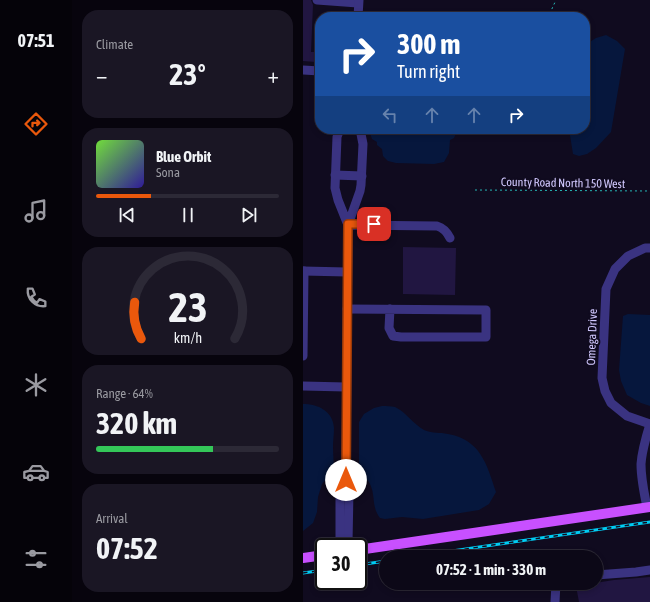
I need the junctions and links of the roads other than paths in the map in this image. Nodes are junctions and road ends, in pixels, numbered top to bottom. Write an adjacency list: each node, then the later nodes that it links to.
1 (317, 0): 2 (street)
2 (359, 2): 3 (street)
3 (358, 12)
4 (303, 70): 5 (street)
5 (315, 71)
6 (338, 134): 8 (street)
7 (361, 134): 9 (street)
8 (335, 175): 9 (street); 10 (street)
9 (362, 176): 10 (street)
10 (348, 224): 11 (street); 14 (street)
11 (450, 238)
12 (650, 248): 20 (street, Omega Drive)
13 (303, 271): 14 (street); 17 (street)
14 (347, 272): 15 (street)
15 (347, 309): 16 (street); 19 (street)
16 (390, 309): 16 (street)
17 (303, 356)
18 (303, 386): 19 (street)
19 (346, 386): 21 (street)
20 (650, 424): 22 (street, Omega Drive)
21 (346, 480): 23 (street); 24 (street)
22 (648, 507): 25 (main road)
23 (340, 538)
24 (349, 538)
25 (367, 549)
26 (315, 556): 27 (main road)
27 (303, 558)
28 (650, 570): 29 (street)
29 (603, 574)
30 (556, 590): 31 (street)
31 (555, 602)

